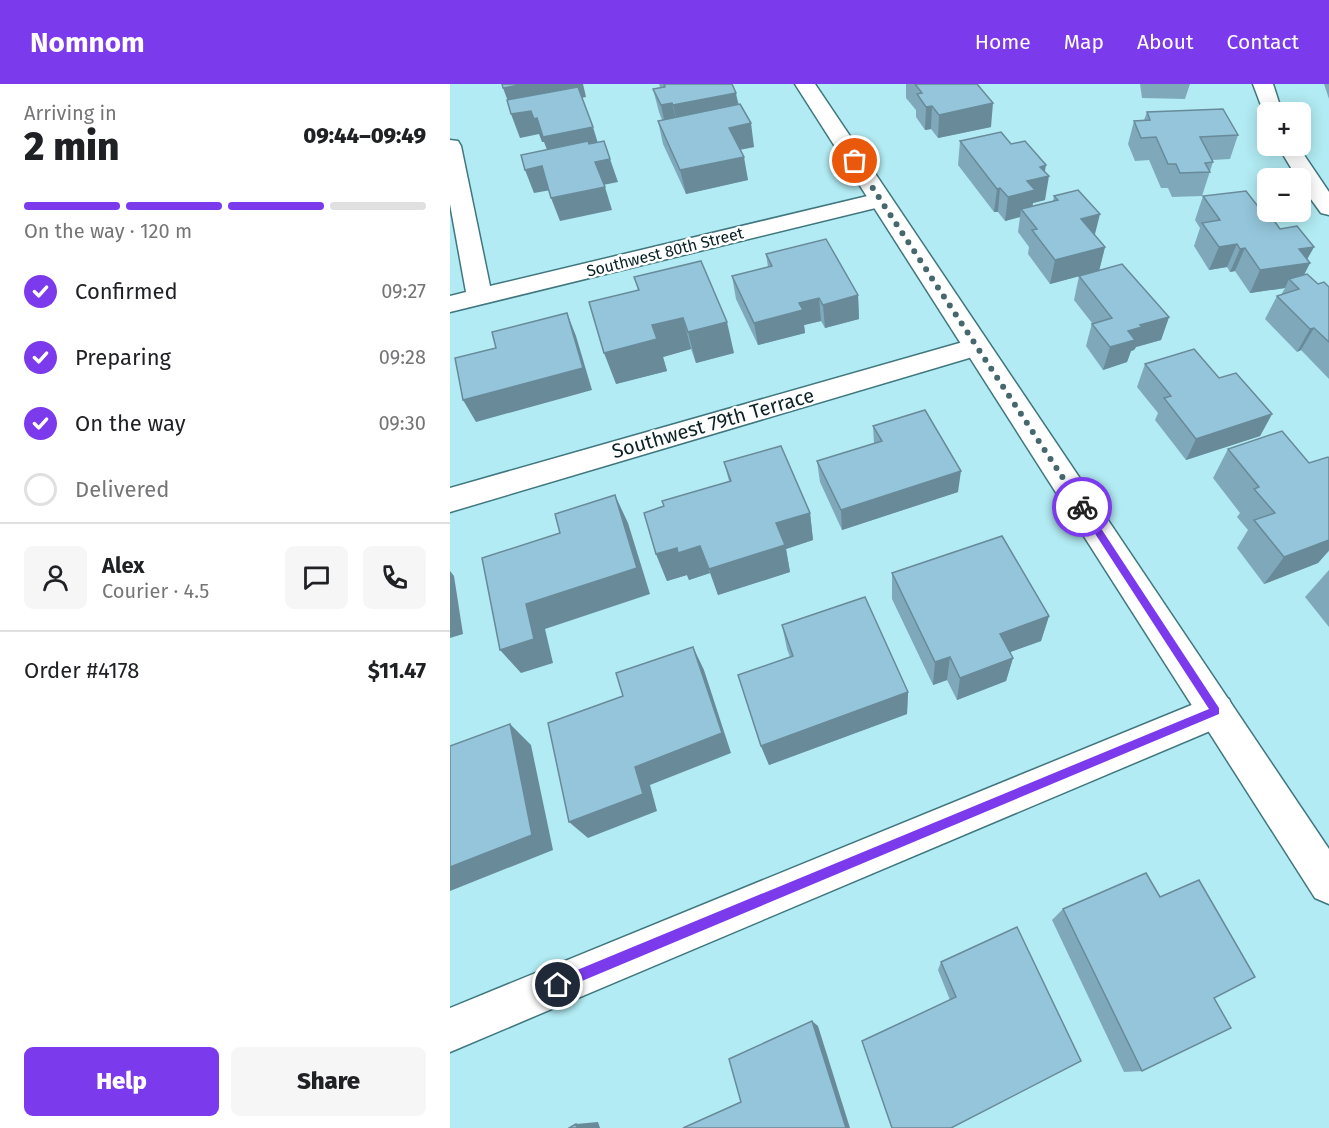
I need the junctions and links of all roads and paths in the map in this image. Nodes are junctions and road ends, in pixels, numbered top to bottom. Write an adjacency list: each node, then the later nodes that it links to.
1 (804, 84): 6 (street)
2 (1263, 84): 3 (street)
3 (1269, 102)
4 (450, 146): 8 (street)
5 (1294, 156): 7 (street)
6 (880, 200): 8 (street, Southwest 80th Street); 10 (street)
7 (1329, 208)
8 (480, 297): 9 (street, Southwest 80th Street)
9 (450, 304)
10 (977, 347): 11 (street, Southwest 79th Terrace); 12 (street)
11 (450, 500)
12 (1216, 711): 13 (street); 14 (street)
13 (1329, 884)
14 (450, 1030)

